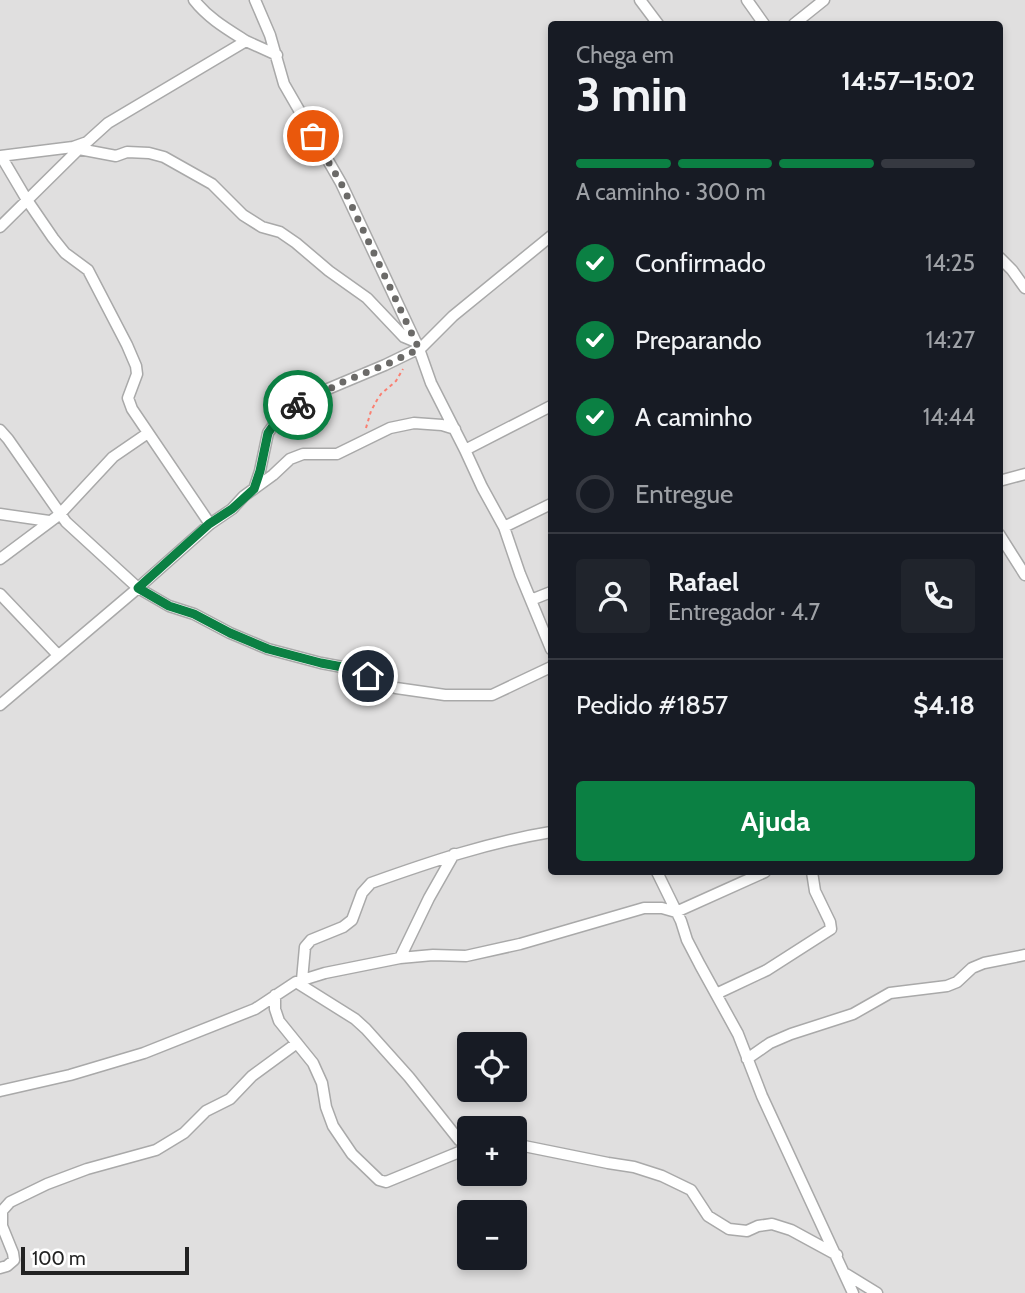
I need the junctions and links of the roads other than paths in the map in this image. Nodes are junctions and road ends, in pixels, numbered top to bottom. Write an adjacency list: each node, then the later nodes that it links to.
1 (194, 0): 9 (street)
2 (255, 0): 10 (street)
3 (640, 0): 6 (street)
4 (747, 0): 7 (street)
5 (824, 0): 8 (street)
6 (656, 21)
7 (762, 21)
8 (798, 21)
9 (246, 41): 10 (street); 11 (street)
10 (277, 55): 18 (street)
11 (83, 146): 12 (street); 13 (street); 18 (street)
12 (0, 156): 13 (street)
13 (27, 200): 14 (street); 22 (street)
14 (0, 227)
15 (548, 238): 18 (street)
16 (1003, 261): 17 (street)
17 (1025, 288)
18 (415, 348): 20 (street); 26 (street)
19 (548, 408): 23 (street)
20 (455, 429): 23 (street); 26 (street)
21 (0, 430): 29 (street)
22 (148, 433): 29 (street); 31 (street)
23 (466, 450): 32 (street)
24 (1025, 474): 25 (street)
25 (1003, 480)
26 (254, 489): 31 (street)
27 (548, 505): 32 (street)
28 (0, 514): 30 (street)
29 (59, 514): 30 (street); 36 (street)
30 (49, 521): 34 (street)
31 (209, 524): 36 (street)
32 (504, 527): 39 (street)
33 (1003, 540): 35 (street)
34 (0, 559)
35 (1025, 575)
36 (138, 588): 41 (street); 42 (street)
37 (548, 593): 39 (street)
38 (0, 594): 41 (street)
39 (531, 600): 40 (street)
40 (548, 642)
41 (58, 655): 43 (street)
42 (548, 668)
43 (0, 705)
44 (548, 832): 45 (street)
45 (454, 854): 51 (street); 52 (street)
46 (658, 875): 49 (street)
47 (758, 875): 49 (street)
48 (812, 875): 53 (street)
49 (676, 912): 51 (street); 53 (street)
50 (1025, 955): 56 (street)
51 (400, 958): 52 (street)
52 (299, 981): 54 (street); 58 (street)
53 (716, 994): 56 (street)
54 (275, 995): 55 (street); 57 (street)
55 (297, 1043): 60 (street); 62 (street)
56 (747, 1059): 61 (street)
57 (0, 1091)
58 (457, 1137)
59 (527, 1147): 61 (street)
60 (457, 1151)
61 (837, 1255): 63 (street)
62 (0, 1268)
63 (846, 1274): 64 (street); 65 (street)
64 (853, 1293)
65 (877, 1293)

